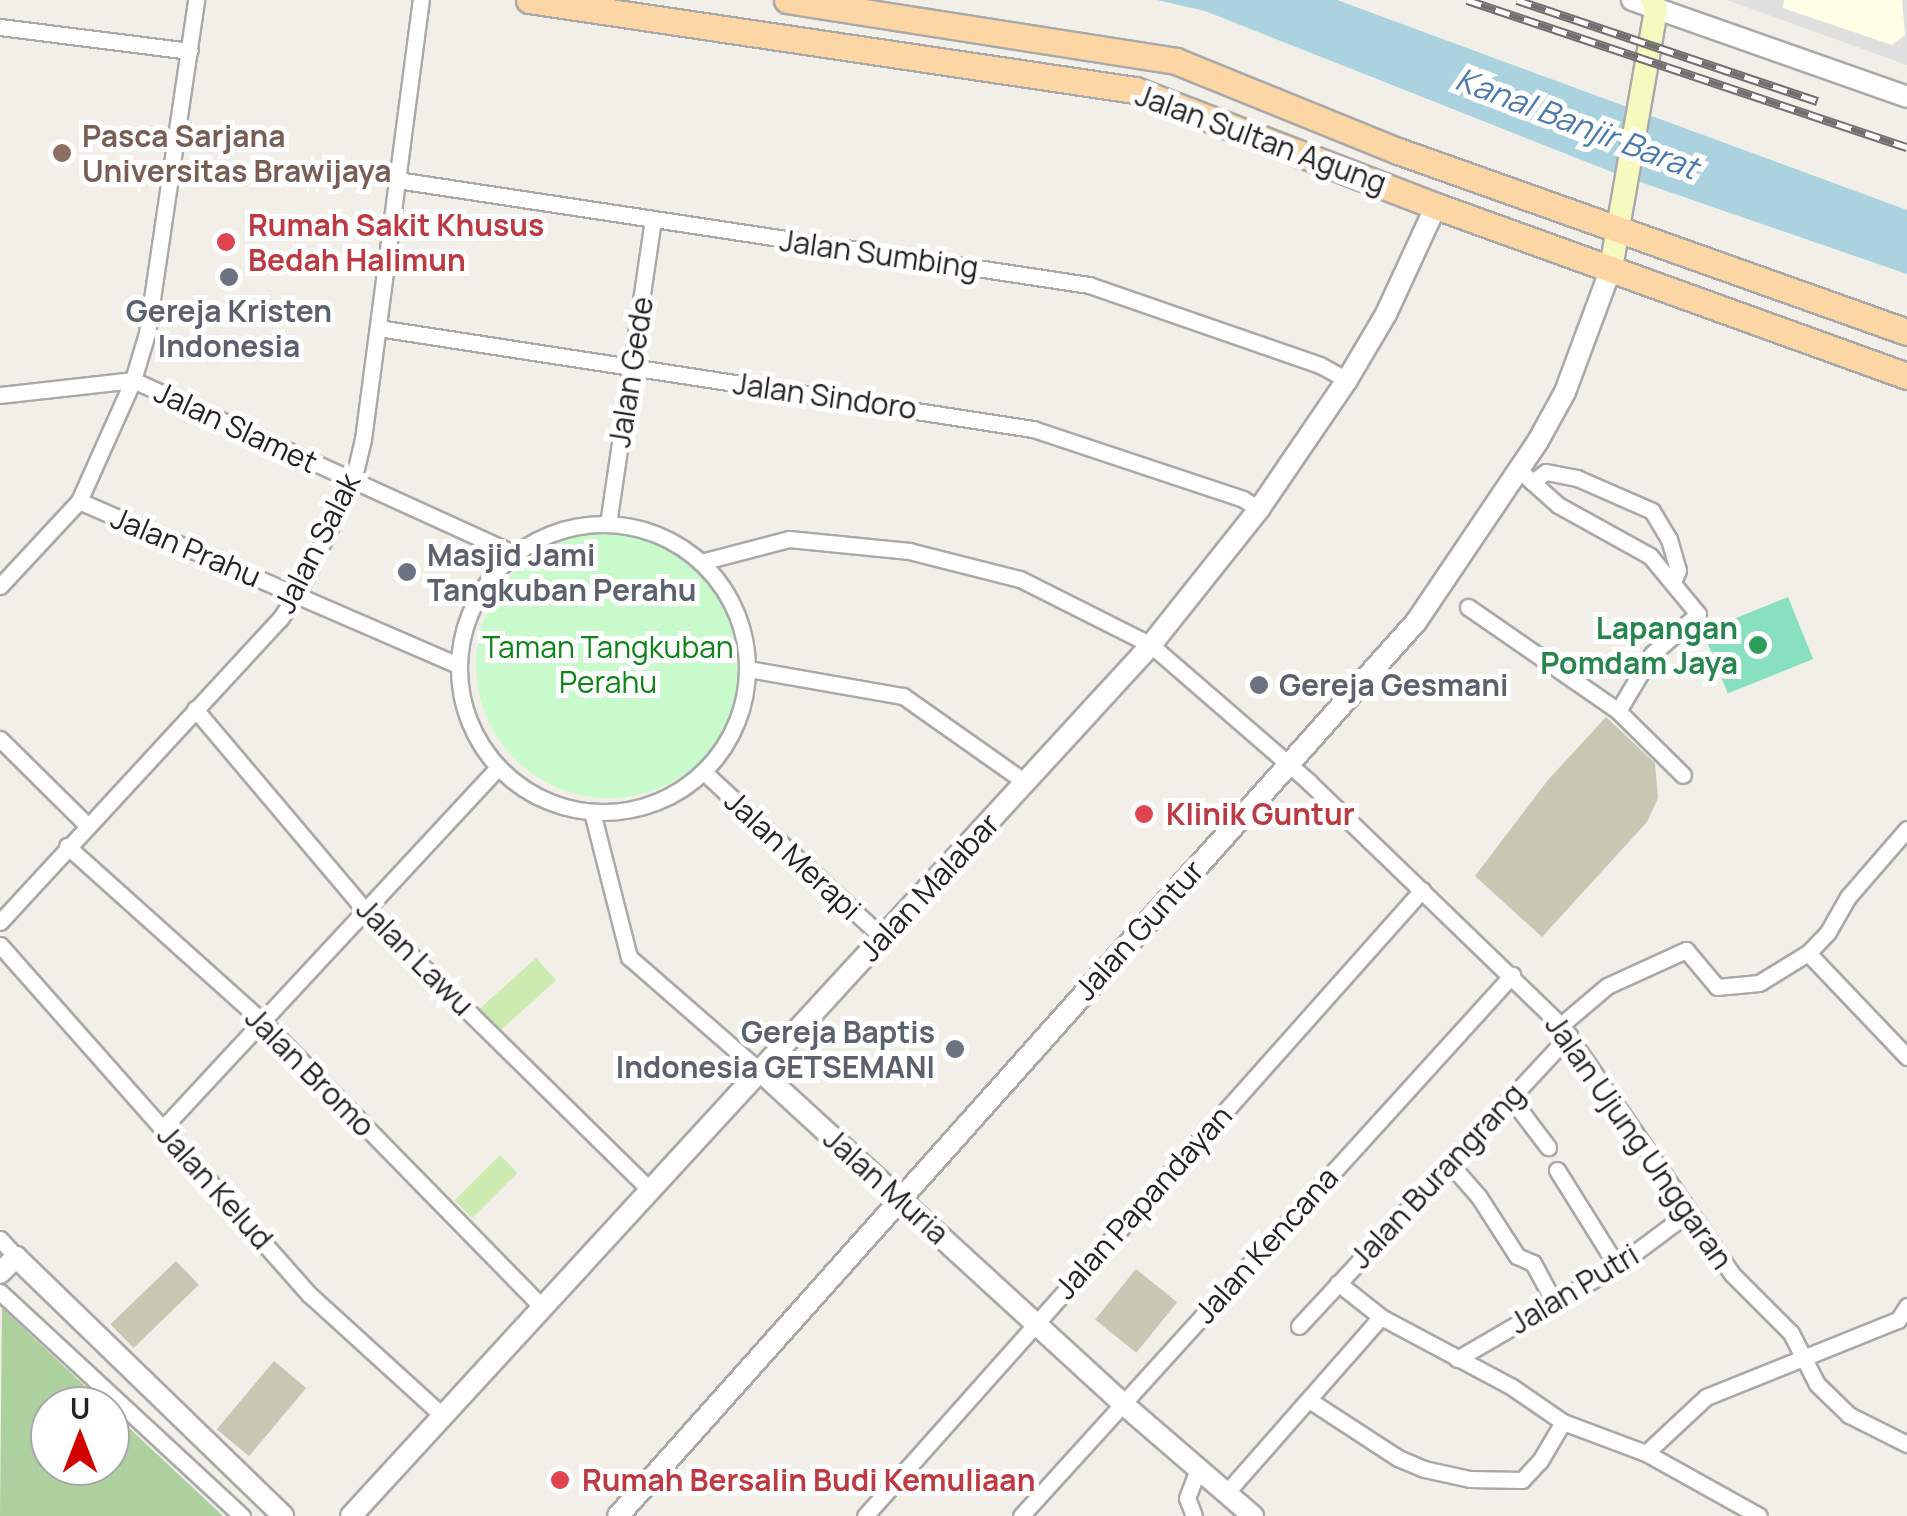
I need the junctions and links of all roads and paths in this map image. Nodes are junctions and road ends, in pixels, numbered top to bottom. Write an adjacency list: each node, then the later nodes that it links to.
1 (196, 0): 8 (street)
2 (420, 0): 11 (street, Jalan Salak)
3 (529, 0): 12 (main road, Jalan Sultan Agung)
4 (787, 0): 10 (main road, Jalan Sultan Agung)
5 (1632, 0): 6 (street)
6 (1654, 4): 9 (street); 15 (main road, Jalan Guntur)
7 (0, 27): 8 (street)
8 (189, 51): 21 (street)
9 (1907, 97)
10 (1398, 151): 12 (main road); 15 (main road, Jalan Sultan Agung)
11 (397, 180): 14 (street, Jalan Sumbing); 17 (street, Jalan Salak)
12 (1382, 183): 13 (main road, Jalan Sultan Agung)
13 (1436, 206): 16 (main road, Jalan Sultan Agung); 22 (street, Jalan Malabar)
14 (653, 220): 19 (street, Jalan Gede); 22 (street, Jalan Sumbing)
15 (1618, 229): 16 (main road, Jalan Guntur); 18 (main road, Jalan Sultan Agung)
16 (1611, 268): 20 (main road, Jalan Sultan Agung); 24 (street, Jalan Guntur)
17 (378, 328): 19 (street, Jalan Sindoro); 25 (street, Jalan Salak)
18 (1907, 332)
19 (632, 367): 27 (street, Jalan Sindoro); 28 (street, Jalan Gede)
20 (1907, 376)
21 (133, 380): 23 (street, Jalan Slamet); 25 (street, Jalan Slamet); 26 (street)
22 (1347, 380): 27 (street, Jalan Malabar)
23 (0, 395)
24 (1526, 477): 31 (street); 31 (street); 41 (street, Jalan Guntur)
25 (354, 480): 29 (street, Jalan Slamet); 33 (street, Jalan Salak)
26 (79, 501): 32 (street); 33 (street, Jalan Prahu)
27 (1259, 510): 35 (street, Jalan Malabar)
28 (608, 524): 29 (street); 30 (street)
29 (516, 554): 36 (street)
30 (701, 562): 35 (street, Jalan Ujung Unggaran); 37 (street)
31 (1673, 582): 39 (street)
32 (1, 584)
33 (297, 594): 36 (street, Jalan Prahu); 38 (street, Jalan Salak)
34 (1468, 607): 39 (street)
35 (1151, 645): 41 (street, Jalan Ujung Unggaran); 45 (street, Jalan Malabar)
36 (458, 665): 42 (street)
37 (748, 668): 43 (street); 45 (street)
38 (194, 709): 47 (street, Jalan Salak); 51 (street, Jalan Lawu)
39 (1618, 711): 44 (street)
40 (0, 739): 47 (street)
41 (1289, 766): 50 (street, Jalan Ujung Unggaran); 67 (street, Jalan Guntur)
42 (497, 768): 46 (street); 51 (street)
43 (704, 772): 46 (street); 53 (street, Jalan Merapi)
44 (1683, 774)
45 (1026, 782): 53 (street, Jalan Malabar)
46 (592, 812): 60 (street, Jalan Muria)
47 (86, 824): 49 (street, Jalan Salak)
48 (1907, 828): 55 (street)
49 (67, 846): 52 (street, Jalan Salak); 57 (street, Jalan Bromo)
50 (1422, 890): 56 (street, Jalan Ujung Unggaran); 79 (street, Jalan Papandayan)
51 (365, 910): 57 (street); 66 (street, Jalan Lawu)
52 (0, 922)
53 (883, 938): 60 (street, Jalan Malabar)
54 (0, 945): 62 (street, Jalan Kelud)
55 (1808, 953): 58 (street, Jalan Burangrang); 59 (street)
56 (1512, 975): 58 (street, Jalan Ujung Unggaran); 85 (street, Jalan Kencana)
57 (262, 1021): 62 (street); 77 (street, Jalan Bromo)
58 (1565, 1030): 61 (street, Jalan Burangrang); 68 (street, Jalan Ujung Unggaran)
59 (1907, 1057)
60 (760, 1072): 66 (street, Jalan Malabar); 67 (street, Jalan Muria)
61 (1510, 1097): 63 (street); 64 (street, Jalan Burangrang)
62 (162, 1128): 86 (street, Jalan Kelud)
63 (1548, 1148)
64 (1452, 1166): 73 (street, Jalan Burangrang); 75 (street)
65 (1557, 1170): 71 (street)
66 (651, 1191): 77 (street, Jalan Malabar)
67 (898, 1198): 79 (street, Jalan Muria); 95 (street, Jalan Guntur)
68 (1688, 1213): 71 (street, Jalan Putri); 82 (street, Jalan Ujung Unggaran)
69 (0, 1239): 70 (street)
70 (16, 1257): 72 (street); 93 (street)
71 (1616, 1266): 75 (street, Jalan Putri)
72 (0, 1273)
73 (1338, 1283): 78 (street, Jalan Burangrang); 81 (street)
74 (0, 1292): 92 (street)
75 (1554, 1302): 83 (street, Jalan Putri)
76 (1907, 1306): 80 (street)
77 (543, 1308): 86 (street, Jalan Malabar)
78 (1381, 1317): 83 (street, Jalan Putri); 84 (street, Jalan Burangrang)
79 (1036, 1322): 85 (street, Jalan Muria); 96 (street, Jalan Papandayan)
80 (1902, 1322): 82 (street)
81 (1299, 1326)
82 (1804, 1357): 88 (street, Jalan Ujung Unggaran); 89 (street)
83 (1457, 1360): 87 (street, Jalan Putri)
84 (1309, 1400): 87 (street); 91 (street, Jalan Burangrang)
85 (1122, 1403): 90 (street, Jalan Muria); 97 (street, Jalan Kencana)
86 (437, 1409): 94 (street, Jalan Malabar)
87 (1563, 1422): 89 (street, Jalan Putri)
88 (1907, 1444)
89 (1646, 1453): 100 (street, Jalan Putri)
90 (1198, 1470): 91 (street, Jalan Muria); 98 (street)
91 (1227, 1492): 99 (street, Jalan Muria)
92 (242, 1516)
93 (284, 1516)
94 (351, 1516)
95 (618, 1516)
96 (866, 1516)
97 (1020, 1516)
98 (1194, 1516)
99 (1254, 1516)
100 (1759, 1516)

